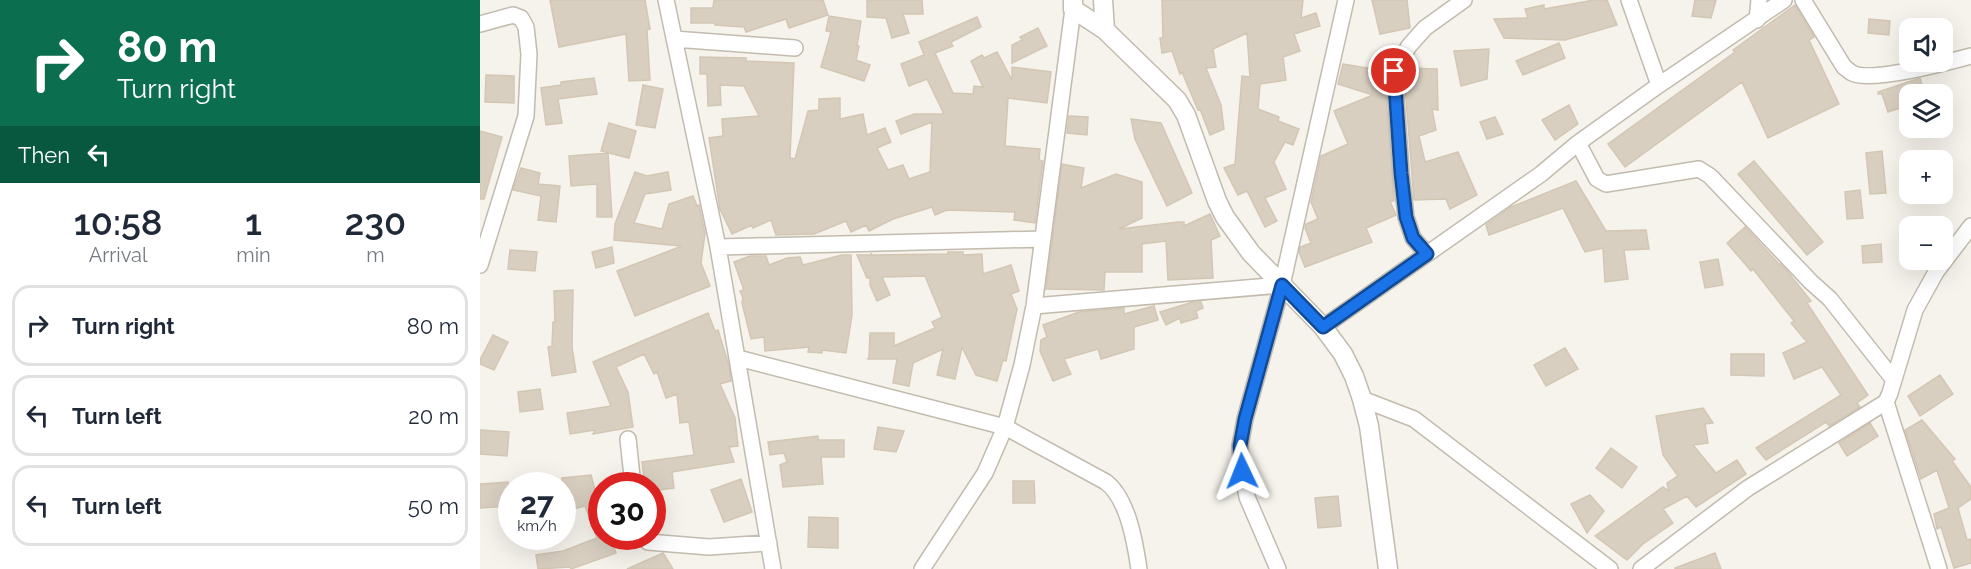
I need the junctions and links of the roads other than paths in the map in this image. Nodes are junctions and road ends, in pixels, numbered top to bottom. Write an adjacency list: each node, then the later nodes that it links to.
1 (666, 0): 13 (street)
2 (1103, 0): 12 (street)
3 (1346, 0): 23 (street)
4 (1464, 0): 21 (street)
5 (1629, 0): 16 (street)
6 (1759, 0): 10 (street)
7 (1784, 0): 10 (street)
8 (1803, 0): 15 (street)
9 (1073, 5): 12 (street); 19 (street)
10 (1757, 20): 16 (street)
11 (480, 24): 22 (street)
12 (1105, 30): 23 (street)
13 (674, 39): 14 (street); 20 (street)
14 (795, 48)
15 (1971, 56)
16 (1659, 85): 17 (street)
17 (1578, 143): 21 (street); 27 (street)
18 (1971, 226): 27 (street)
19 (1043, 239): 20 (street); 24 (street)
20 (718, 247): 26 (street)
21 (1427, 254): 25 (street)
22 (480, 265)
23 (1282, 285): 24 (street); 25 (street); 38 (street)
24 (1034, 306): 30 (street)
25 (1323, 327): 28 (street)
26 (738, 358): 30 (street); 34 (street)
27 (1894, 380): 29 (street)
28 (1362, 399): 39 (street); 40 (street)
29 (1886, 402): 41 (street); 42 (street)
30 (1005, 427): 36 (street); 37 (street)
31 (628, 439): 32 (street)
32 (632, 472)
33 (666, 543): 34 (street)
34 (769, 543): 35 (street)
35 (773, 569)
36 (922, 569)
37 (1139, 569)
38 (1278, 569)
39 (1388, 569)
40 (1610, 569)
41 (1641, 569)
42 (1939, 569)

